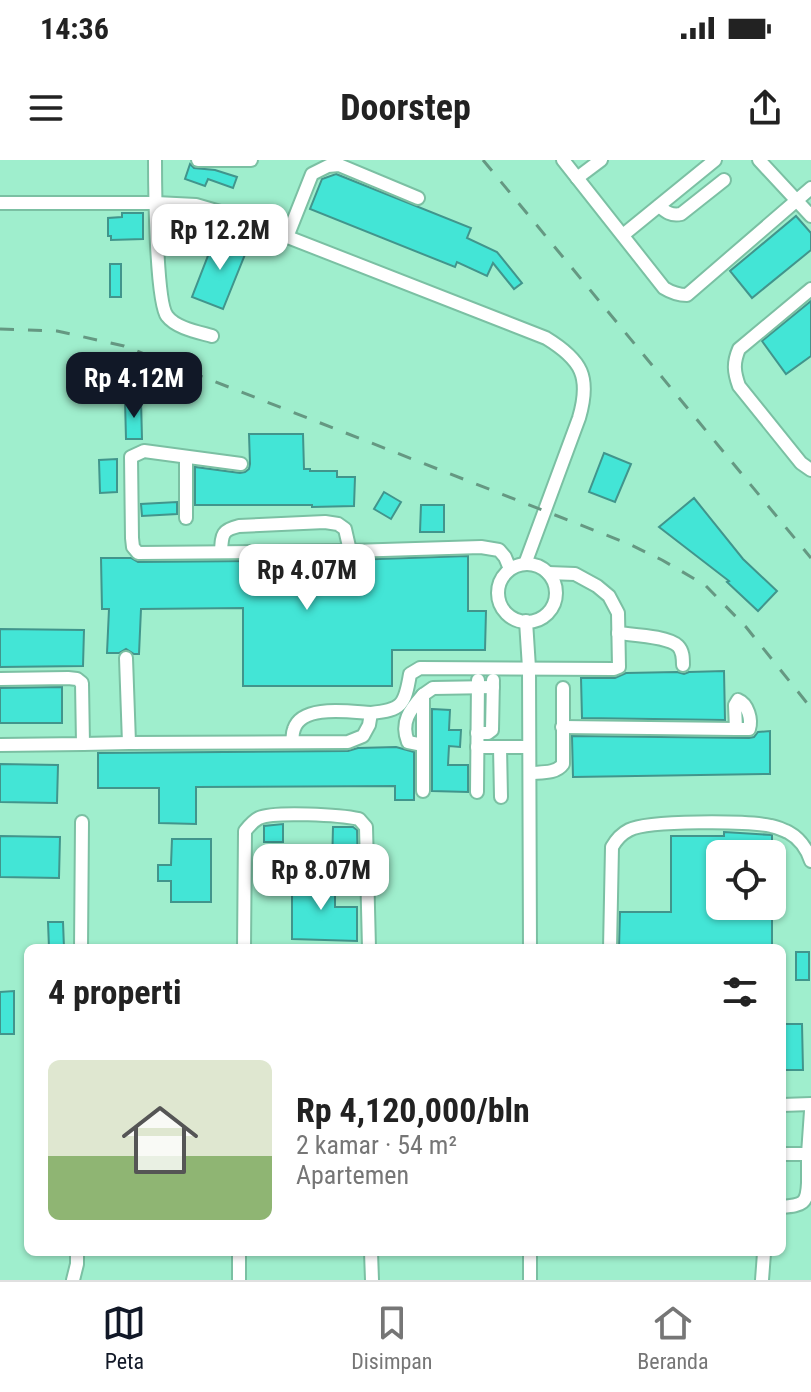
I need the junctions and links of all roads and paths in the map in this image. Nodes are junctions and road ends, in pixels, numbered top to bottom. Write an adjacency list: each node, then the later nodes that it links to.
1 (155, 160): 14 (lane)
2 (198, 160): 3 (lane)
3 (251, 160)
4 (563, 160): 8 (lane)
5 (601, 160): 8 (lane)
6 (715, 160): 15 (lane)
7 (759, 160): 12 (lane)
8 (577, 178): 17 (lane)
9 (724, 180): 15 (lane)
10 (811, 188): 12 (lane)
11 (418, 198): 18 (lane)
12 (797, 200): 16 (lane); 17 (lane)
13 (0, 203): 14 (lane)
14 (156, 203): 18 (lane); 20 (lane)
15 (659, 206): 17 (lane)
16 (811, 216)
17 (623, 235)
18 (287, 237): 29 (lane)
19 (811, 289): 23 (lane)
20 (212, 336)
21 (186, 457): 22 (lane); 24 (lane); 26 (lane)
22 (241, 464)
23 (811, 470)
24 (186, 518)
25 (302, 523): 26 (lane); 27 (lane); 28 (lane)
26 (221, 551): 27 (lane)
27 (304, 551): 28 (lane)
28 (350, 551): 30 (lane)
29 (525, 564): 30 (lane); 31 (lane)
30 (510, 569): 32 (lane)
31 (548, 573): 32 (lane); 33 (lane)
32 (526, 621): 36 (lane)
33 (618, 633): 35 (lane); 36 (lane)
34 (126, 658): 48 (lane)
35 (683, 665)
36 (529, 668): 38 (lane); 53 (lane)
37 (478, 669): 38 (lane); 40 (lane); 43 (lane)
38 (492, 669): 41 (lane)
39 (0, 679): 49 (lane)
40 (477, 687): 41 (lane); 46 (lane); 55 (lane)
41 (493, 687): 46 (lane)
42 (563, 688): 44 (lane)
43 (371, 713): 47 (lane); 47 (lane)
44 (562, 727): 45 (lane); 54 (lane)
45 (736, 729)
46 (477, 733): 51 (lane)
47 (292, 742): 48 (lane)
48 (129, 743): 49 (lane)
49 (83, 744): 50 (lane)
50 (0, 745)
51 (477, 747): 52 (lane); 56 (lane)
52 (500, 747): 53 (lane); 57 (lane)
53 (529, 747): 54 (lane)
54 (530, 773): 63 (lane)
55 (423, 791)
56 (477, 792)
57 (501, 797)
58 (82, 822): 60 (lane)
59 (811, 861): 64 (lane)
60 (81, 944)
61 (244, 944): 62 (lane)
62 (369, 944)
63 (530, 944)
64 (610, 944)
65 (811, 1104): 66 (lane)
66 (786, 1105)
67 (811, 1111): 69 (lane)
68 (786, 1154): 69 (lane)
69 (808, 1154): 70 (lane)
70 (786, 1207)
71 (77, 1256): 76 (lane)
72 (239, 1256): 77 (lane)
73 (371, 1256): 78 (lane)
74 (530, 1256): 79 (lane)
75 (764, 1256): 80 (lane)
76 (73, 1280)
77 (239, 1280)
78 (372, 1280)
79 (530, 1280)
80 (762, 1280)

